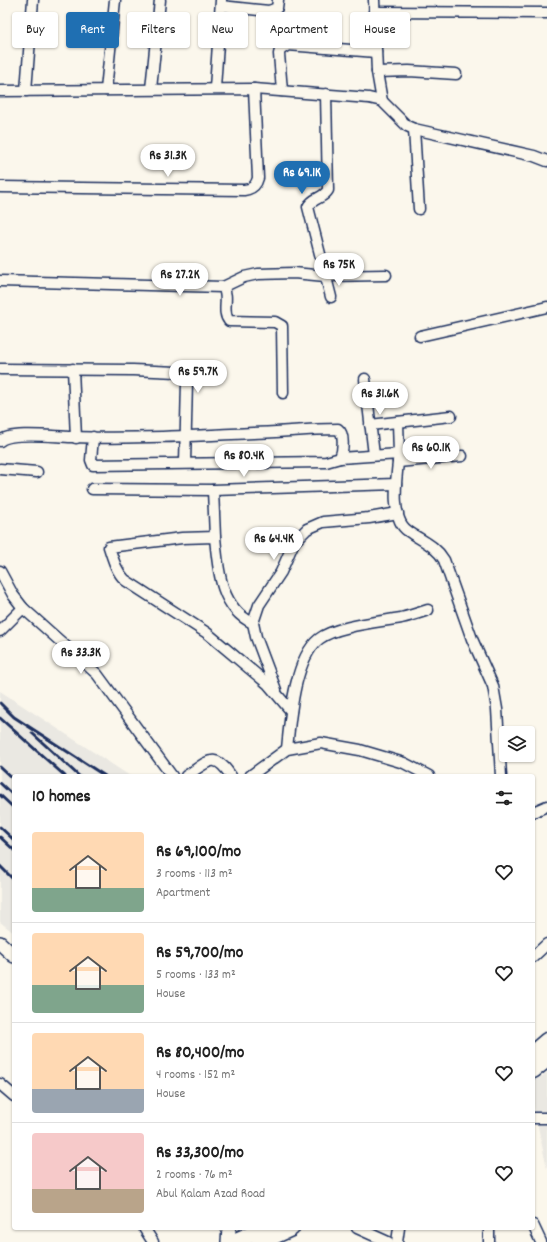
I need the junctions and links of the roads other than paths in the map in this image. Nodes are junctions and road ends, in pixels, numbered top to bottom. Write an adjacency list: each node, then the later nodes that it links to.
1 (33, 0): 17 (street)
2 (115, 0): 18 (street)
3 (160, 0): 15 (street)
4 (278, 0): 6 (street)
5 (374, 0): 7 (street)
6 (221, 3): 14 (street)
7 (374, 12)
8 (410, 12): 9 (street)
9 (547, 13)
10 (376, 48): 11 (street)
11 (376, 52): 12 (street); 19 (street)
12 (377, 72): 13 (street); 22 (street)
13 (456, 74)
14 (214, 88): 15 (street); 16 (street)
15 (152, 89): 18 (street)
16 (254, 89): 19 (street); 25 (street)
17 (26, 90): 18 (street); 20 (street)
18 (106, 90)
19 (282, 91): 21 (street)
20 (0, 93)
21 (326, 94): 22 (street); 28 (street)
22 (382, 101): 23 (street)
23 (414, 130): 24 (street); 26 (street)
24 (547, 161)
25 (0, 187)
26 (419, 209)
27 (386, 275): 28 (street)
28 (325, 276): 30 (street); 31 (street)
29 (0, 281): 30 (street)
30 (223, 287): 37 (street)
31 (331, 297)
32 (547, 307): 33 (street)
33 (420, 336)
34 (0, 369): 35 (street)
35 (73, 369): 41 (street); 43 (street)
36 (365, 379): 40 (street)
37 (282, 393)
38 (451, 416): 39 (street)
39 (398, 422): 40 (street); 48 (street)
40 (370, 424): 45 (street)
41 (187, 436): 42 (street); 47 (street); 49 (street)
42 (92, 437): 43 (street); 49 (street)
43 (76, 438): 44 (street)
44 (0, 441)
45 (374, 455): 47 (street); 48 (street)
46 (462, 456): 48 (street)
47 (340, 458): 49 (street)
48 (399, 458): 52 (street)
49 (185, 463)
50 (0, 469): 51 (street)
51 (37, 472)
52 (396, 484): 54 (street); 55 (street)
53 (92, 489): 54 (street)
54 (213, 490): 56 (street)
55 (398, 513): 60 (street); 70 (street)
56 (215, 537): 60 (street); 62 (street)
57 (0, 571): 58 (street)
58 (22, 608): 61 (street); 65 (street)
59 (428, 610): 63 (street)
60 (253, 623): 62 (street)
61 (0, 631)
62 (278, 693): 63 (street)
63 (291, 711): 64 (street)
64 (287, 749): 68 (street); 69 (street)
65 (171, 774)
66 (189, 774): 67 (street)
67 (230, 774)
68 (253, 774)
69 (425, 774)
70 (501, 774)
71 (547, 806): 72 (street)
72 (535, 811)
73 (0, 943): 75 (street)
74 (547, 944): 76 (street)
75 (12, 954)
76 (535, 955)
77 (547, 1041): 78 (main road)
78 (535, 1050)
79 (547, 1059): 80 (main road)
80 (535, 1068)
81 (0, 1084): 82 (street)
82 (12, 1094)
83 (535, 1118): 84 (street)
84 (547, 1118)
85 (535, 1229): 99 (street)
86 (145, 1230): 93 (street)
87 (229, 1230): 94 (street)
88 (280, 1230): 92 (main road)
89 (361, 1230): 96 (street)
90 (399, 1230): 97 (street)
91 (489, 1230): 98 (street)
92 (258, 1234): 95 (main road)
93 (153, 1242)
94 (228, 1242)
95 (234, 1242)
96 (388, 1242)
97 (397, 1242)
98 (489, 1242)
99 (541, 1242)

